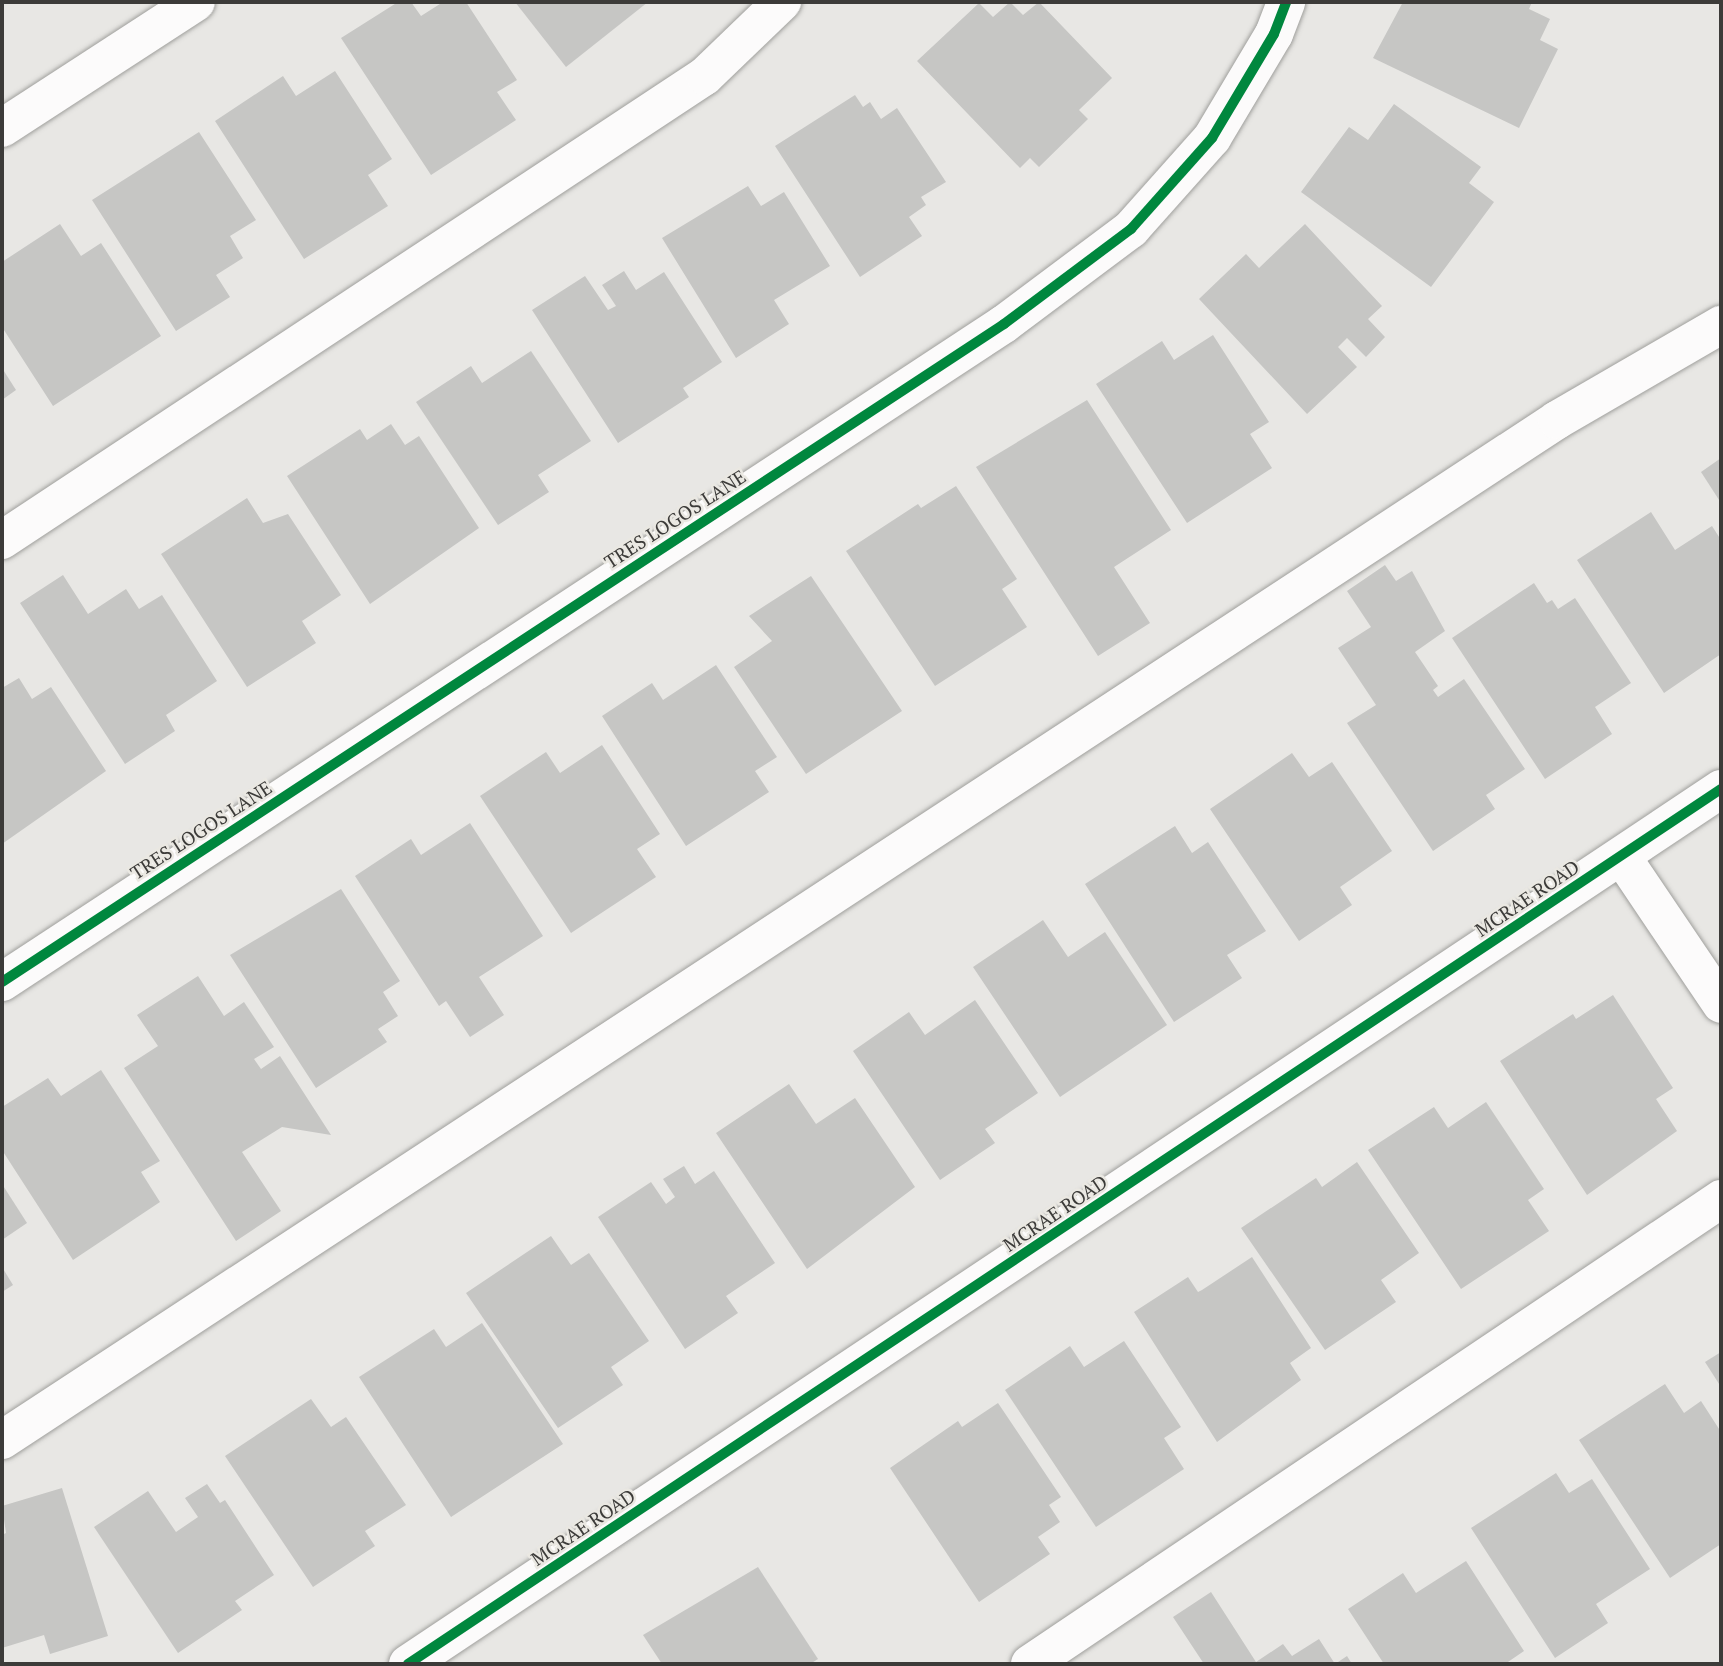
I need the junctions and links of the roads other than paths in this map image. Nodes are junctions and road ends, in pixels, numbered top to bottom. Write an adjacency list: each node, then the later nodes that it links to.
1 (195, 2): 4 (street)
2 (782, 2): 6 (street)
3 (1286, 2): 9 (street, TRES LOGOS LANE)
4 (2, 128)
5 (1721, 325): 12 (street)
6 (2, 540)
7 (1721, 789): 8 (street, MCRAE ROAD)
8 (1622, 856): 10 (street); 13 (street, MCRAE ROAD)
9 (2, 982)
10 (1721, 1004)
11 (1721, 1199): 14 (street)
12 (2, 1440)
13 (408, 1664)
14 (1030, 1664)

